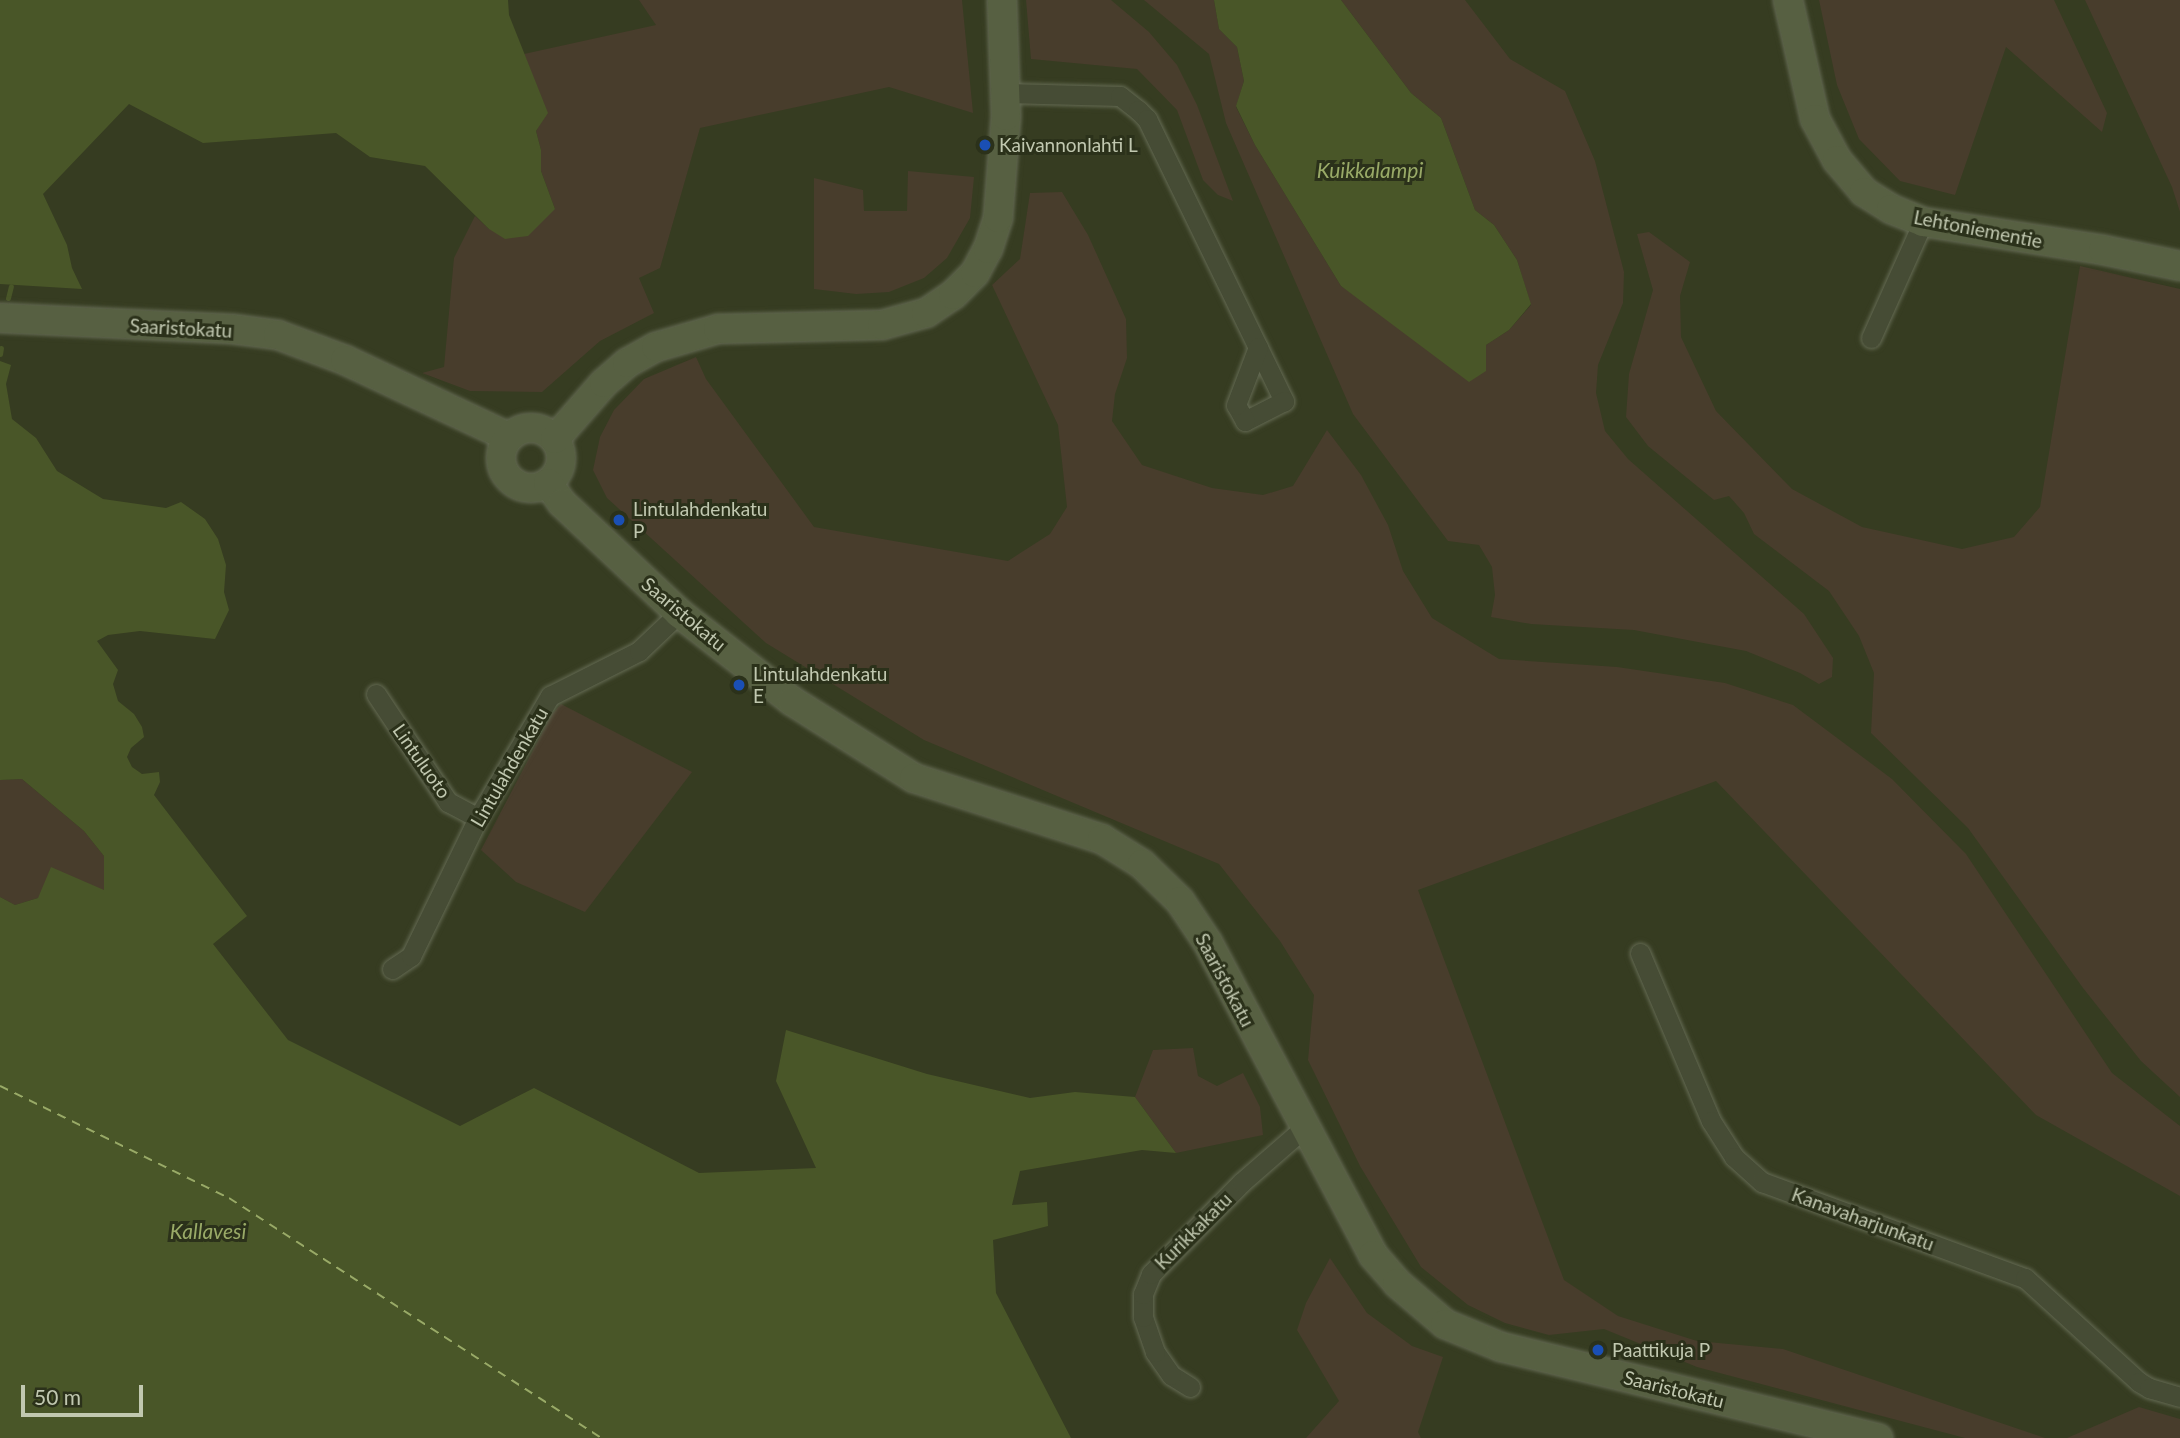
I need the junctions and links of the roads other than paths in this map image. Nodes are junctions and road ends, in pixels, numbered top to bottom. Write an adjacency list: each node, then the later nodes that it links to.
1 (1002, 0): 3 (main road)
2 (1788, 0): 4 (main road, Lehtoniementie)
3 (1006, 93): 8 (street); 10 (main road)
4 (1923, 222): 5 (main road, Lehtoniementie); 7 (street)
5 (2180, 266)
6 (0, 318): 9 (main road, Saaristokatu)
7 (1871, 338)
8 (1258, 347)
9 (509, 437): 10 (main road); 11 (main road)
10 (555, 439): 11 (main road)
11 (548, 483): 12 (main road, Saaristokatu)
12 (679, 613): 14 (street, Lintulahdenkatu); 17 (main road, Saaristokatu)
13 (376, 694): 14 (street, Lintuluoto)
14 (478, 818): 16 (street, Lintulahdenkatu)
15 (1640, 953): 19 (street, Kanavaharjunkatu)
16 (392, 969)
17 (1304, 1128): 18 (street, Kurikkakatu); 20 (main road, Saaristokatu)
18 (1190, 1387)
19 (2180, 1398)
20 (1878, 1438)

